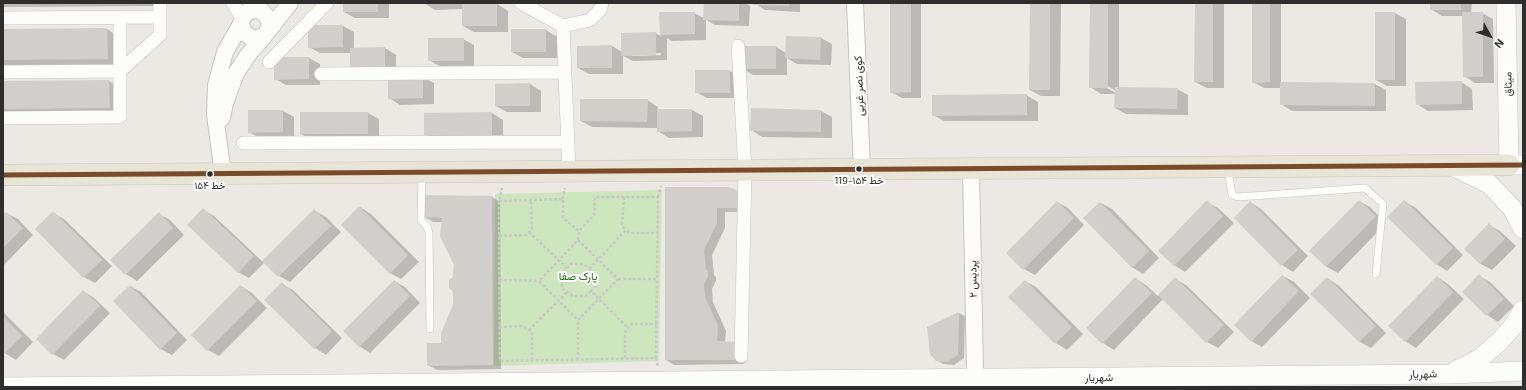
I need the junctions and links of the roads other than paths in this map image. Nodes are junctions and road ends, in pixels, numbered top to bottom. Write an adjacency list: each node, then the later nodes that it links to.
1 (160, 3): 11 (street)
2 (233, 3): 9 (street)
3 (290, 3): 14 (street)
4 (327, 3): 16 (street)
5 (521, 3): 13 (street)
6 (602, 3): 13 (street)
7 (855, 3): 30 (street, کوی نصر غربی)
8 (1506, 3): 25 (main road, میثاق)
9 (250, 11): 14 (street); 14 (street); 22 (street)
10 (120, 17): 11 (street); 12 (street); 17 (street)
11 (160, 17): 17 (street)
12 (3, 18)
13 (563, 26): 19 (street)
14 (267, 33): 22 (street)
15 (738, 46): 29 (street)
16 (269, 62)
17 (120, 71): 18 (street); 21 (street)
18 (3, 72)
19 (565, 72): 20 (street); 23 (street)
20 (321, 74)
21 (3, 118)
22 (219, 141): 33 (street)
23 (567, 142): 24 (street); 31 (street)
24 (243, 143)
25 (1516, 165): 26 (main road)
26 (1452, 166): 27 (main road); 35 (main road)
27 (1228, 167): 28 (main road); 36 (lane)
28 (971, 169): 30 (main road); 42 (street, پردیس ۲)
29 (745, 170): 30 (main road); 31 (main road); 39 (street)
30 (862, 170)
31 (569, 172): 32 (main road)
32 (422, 173): 33 (main road); 38 (lane)
33 (223, 174): 34 (main road)
34 (7, 176)
35 (1523, 229)
36 (1376, 274)
37 (1523, 310): 41 (main road)
38 (430, 329)
39 (741, 356)
40 (1523, 371): 41 (main road, شهریار)
41 (1451, 374): 44 (main road, شهریار)
42 (976, 380): 43 (main road, شهریار); 45 (main road, شهریار)
43 (1237, 381): 44 (main road, شهریار)
44 (1389, 381)
45 (868, 383): 48 (main road, شهریار)
46 (4, 386): 47 (main road, شهریار)
47 (137, 386): 48 (main road, شهریار)
48 (222, 386)

